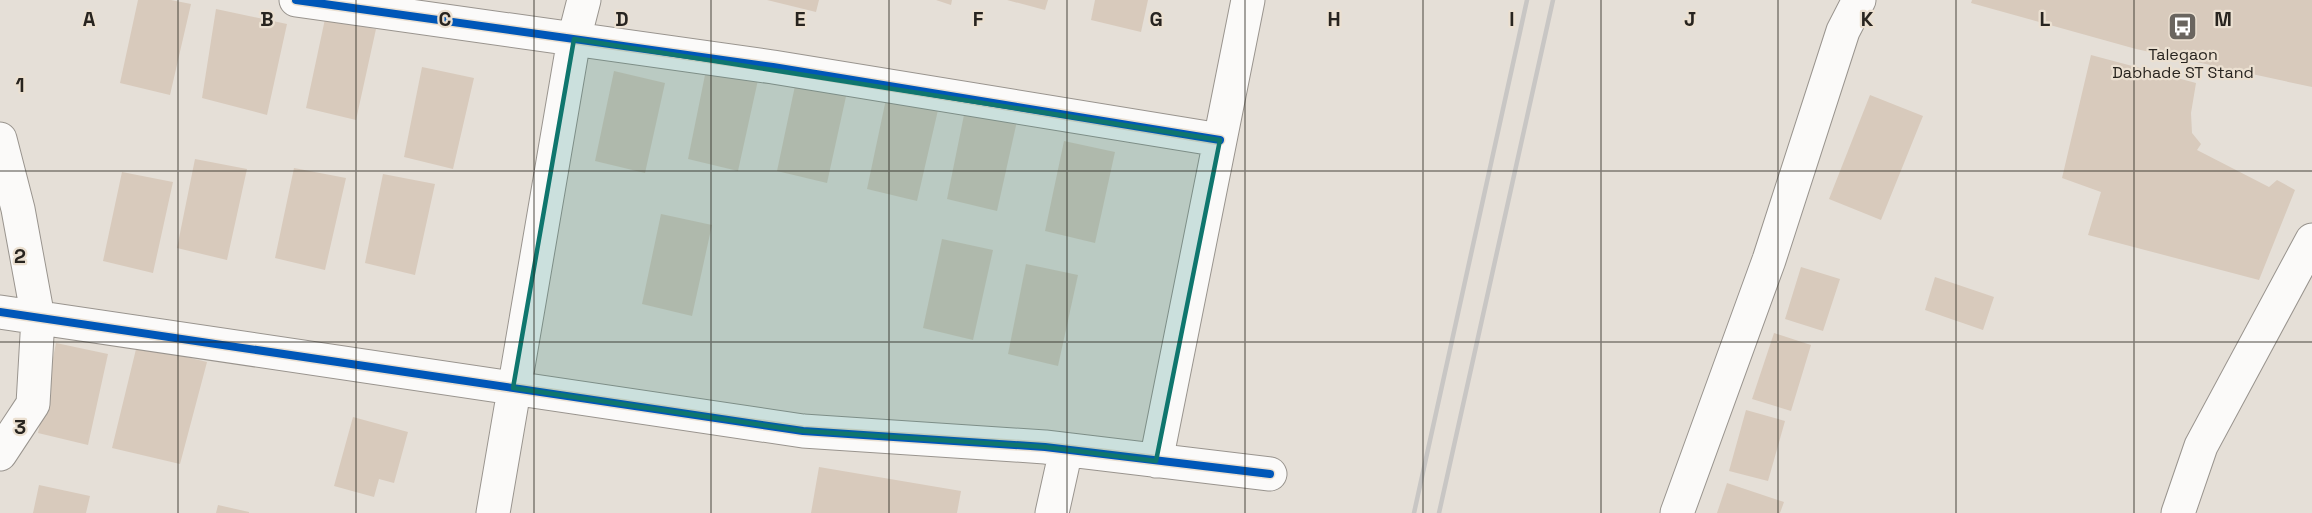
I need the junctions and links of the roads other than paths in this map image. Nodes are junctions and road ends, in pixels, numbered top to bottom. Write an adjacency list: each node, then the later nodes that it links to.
1 (296, 0): 5 (street)
2 (584, 0): 5 (street)
3 (1248, 0): 7 (street)
4 (1858, 0): 18 (street)
5 (574, 39): 7 (street); 11 (street)
6 (0, 139): 10 (street)
7 (1220, 140): 14 (street)
8 (2312, 240): 19 (street)
9 (0, 312): 10 (street)
10 (38, 318): 11 (street); 13 (street)
11 (513, 388): 12 (street); 16 (street)
12 (1066, 450): 14 (street); 17 (street)
13 (0, 454)
14 (1156, 461): 15 (street)
15 (1270, 474)
16 (493, 513)
17 (1052, 513)
18 (1677, 513)
19 (2178, 513)

